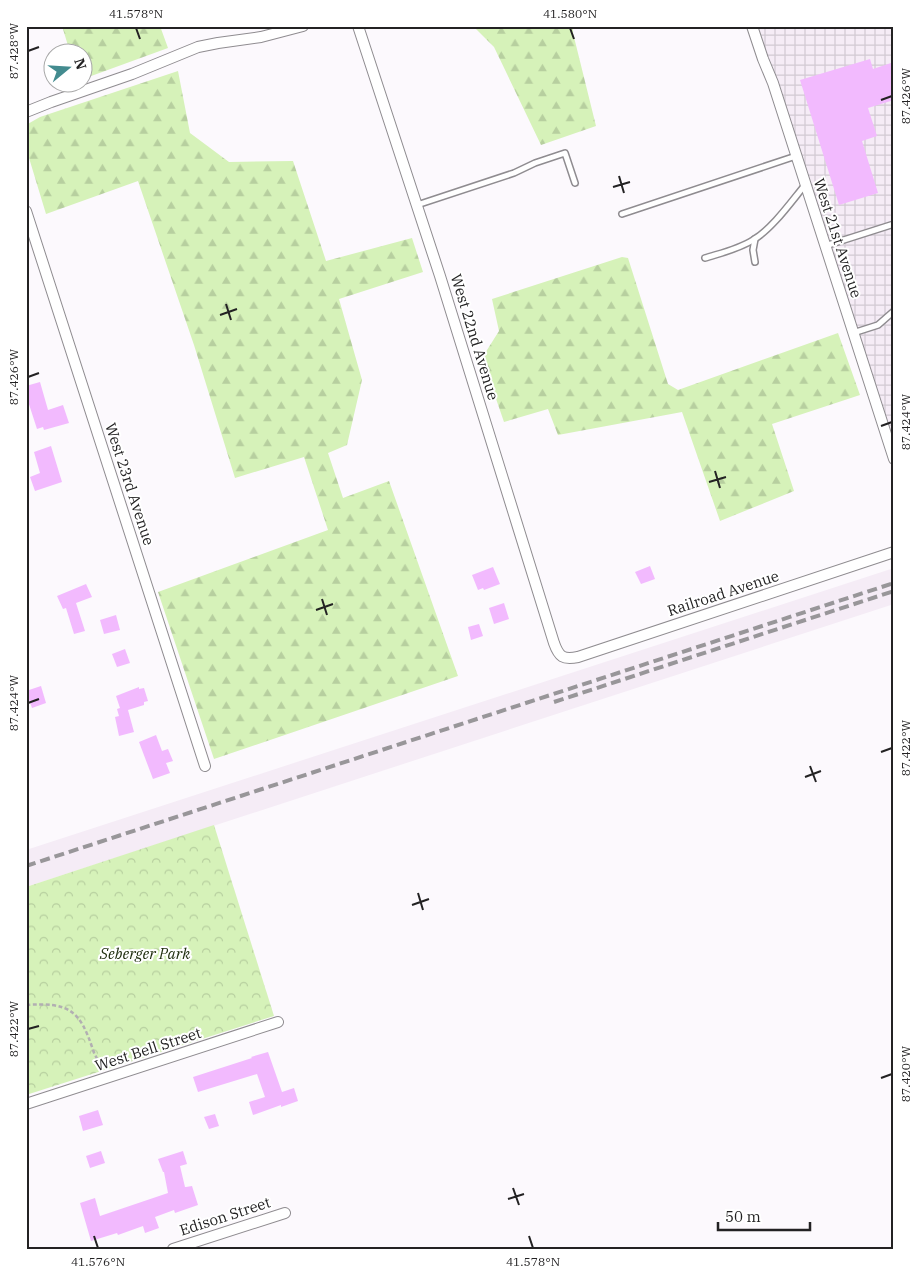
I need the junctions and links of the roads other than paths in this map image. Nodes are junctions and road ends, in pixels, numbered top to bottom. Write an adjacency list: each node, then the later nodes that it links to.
1 (303, 26): 4 (street)
2 (358, 26): 8 (street, West 22nd Avenue)
3 (752, 26): 5 (street, West 21st Avenue)
4 (26, 112)
5 (796, 156): 7 (street, West 21st Avenue); 10 (lane)
6 (574, 183): 8 (lane)
7 (806, 185): 12 (lane); 13 (street, West 21st Avenue)
8 (417, 205): 21 (street, West 22nd Avenue)
9 (26, 211): 22 (street, West 23rd Avenue)
10 (622, 214)
11 (894, 224): 13 (lane)
12 (754, 239): 14 (lane); 15 (lane)
13 (825, 246): 17 (street, West 21st Avenue)
14 (705, 258)
15 (755, 262)
16 (894, 311): 17 (lane)
17 (853, 333): 18 (street, West 21st Avenue)
18 (889, 428): 19 (street, West 21st Avenue)
19 (893, 453)
20 (894, 552): 21 (street, Railroad Avenue)
21 (562, 657)
22 (205, 766)
23 (278, 1022): 24 (street, West Bell Street)
24 (26, 1104)
25 (285, 1213): 26 (street, Edison Street)
26 (173, 1249)

